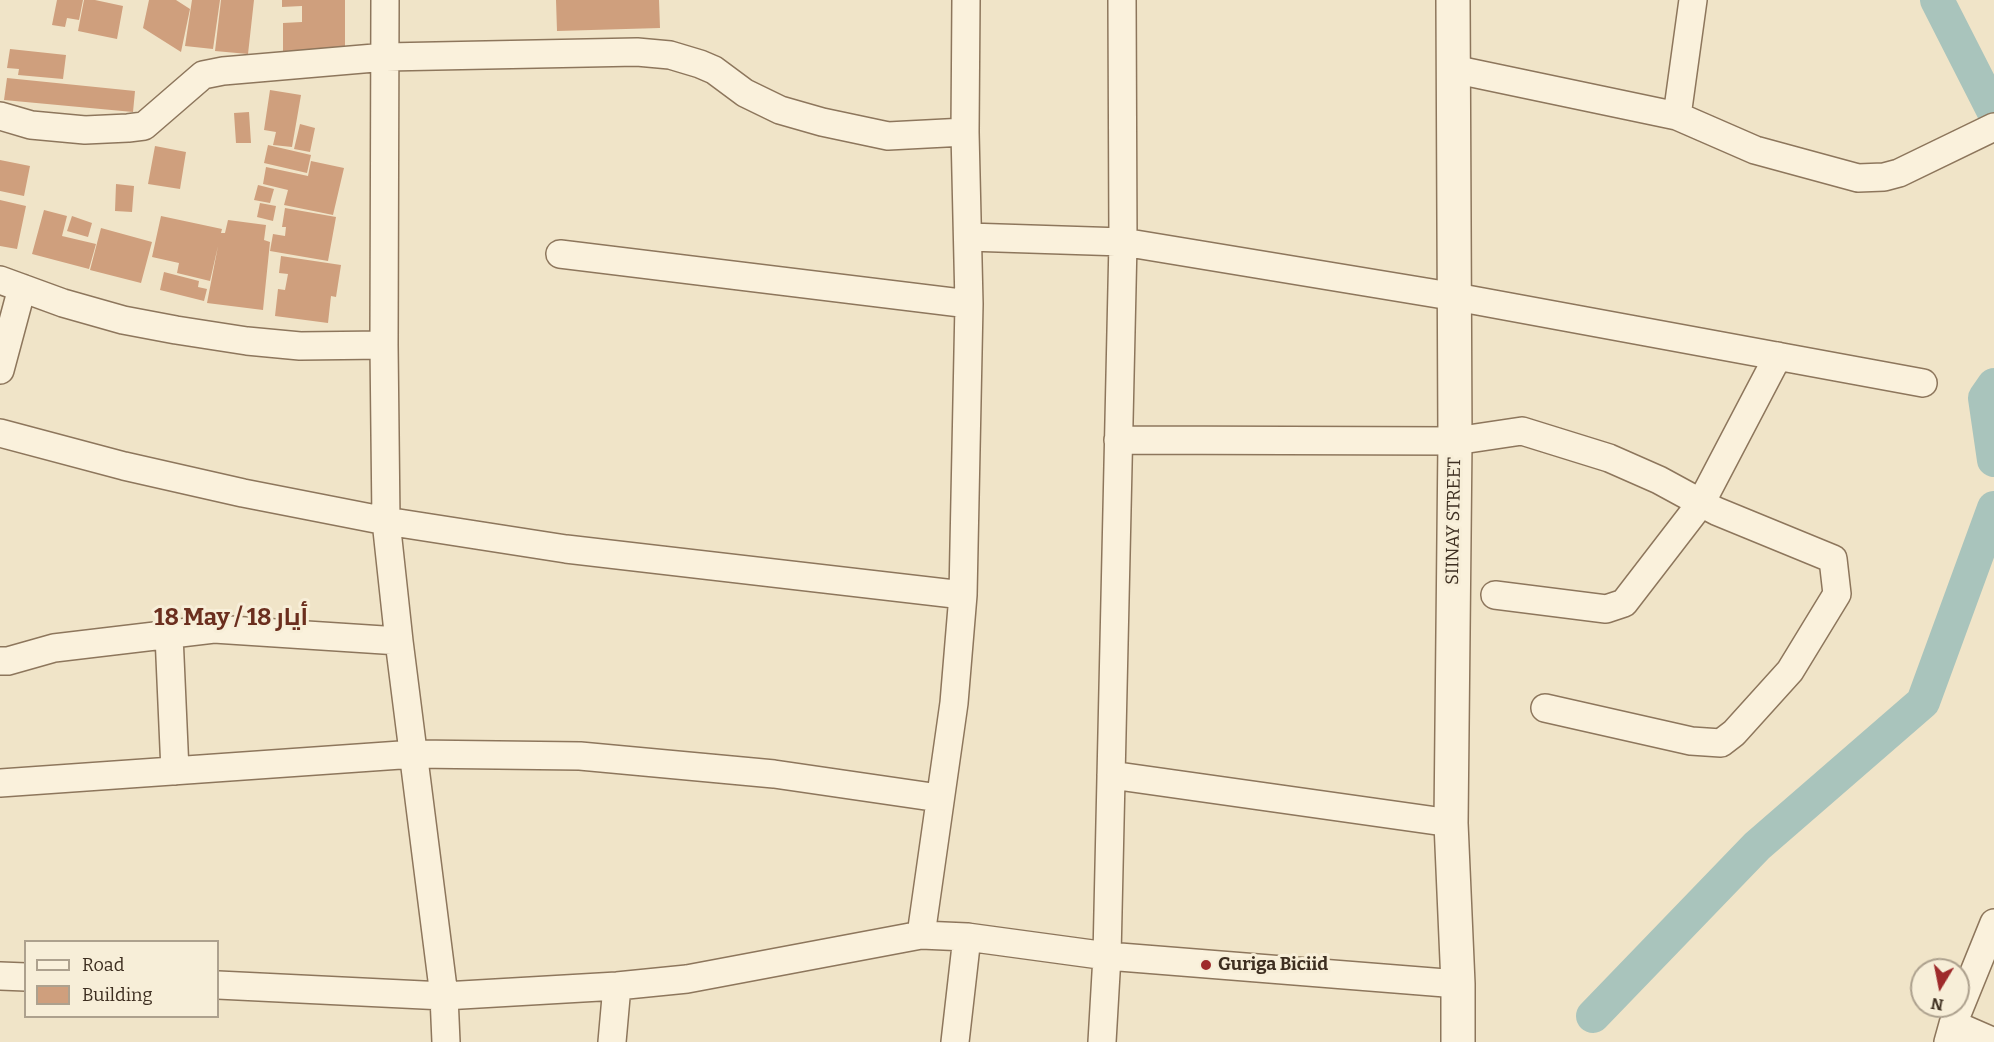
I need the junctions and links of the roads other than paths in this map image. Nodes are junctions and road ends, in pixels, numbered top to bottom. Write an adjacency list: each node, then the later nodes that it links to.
1 (385, 0): 6 (street)
2 (966, 0): 11 (street)
3 (1122, 0): 13 (street)
4 (1453, 0): 7 (street, SIINAY STREET)
5 (1694, 0): 9 (street)
6 (386, 57): 8 (street); 11 (street); 18 (street)
7 (1453, 69): 9 (street); 16 (street, SIINAY STREET)
8 (0, 116)
9 (1677, 116): 10 (street)
10 (1994, 127)
11 (965, 132): 12 (street)
12 (968, 237): 13 (street); 17 (street)
13 (1123, 242): 16 (street); 23 (street)
14 (560, 254): 17 (street)
15 (11, 284): 18 (street); 20 (street)
16 (1455, 297): 19 (street); 24 (street, SIINAY STREET)
17 (969, 304): 27 (street)
18 (384, 345): 26 (street)
19 (1778, 356): 21 (street); 25 (street)
20 (0, 370)
21 (1923, 383)
22 (0, 433): 26 (street)
23 (1118, 440): 24 (street); 35 (street)
24 (1455, 441): 25 (street); 38 (street, SIINAY STREET)
25 (1701, 503): 28 (street); 32 (street)
26 (386, 521): 27 (street); 30 (street)
27 (963, 595): 37 (street)
28 (1495, 595)
29 (169, 635): 30 (street); 31 (street); 34 (street)
30 (399, 641): 33 (street)
31 (0, 661)
32 (1545, 708)
33 (415, 754): 34 (street); 37 (street); 48 (street)
34 (175, 771): 36 (street)
35 (1111, 775): 38 (street); 42 (street)
36 (0, 783)
37 (939, 798): 40 (street)
38 (1451, 823): 45 (street, SIINAY STREET)
39 (1994, 923): 49 (street)
40 (921, 935): 41 (street); 47 (street)
41 (967, 937): 42 (street); 52 (street)
42 (1107, 956): 45 (street); 53 (street)
43 (0, 976): 44 (street)
44 (24, 977)
45 (1458, 984): 54 (street, SIINAY STREET)
46 (219, 985): 48 (street)
47 (617, 986): 48 (street); 51 (street)
48 (444, 996): 50 (street)
49 (1950, 1033): 55 (street)
50 (446, 1042)
51 (612, 1042)
52 (955, 1042)
53 (1102, 1042)
54 (1458, 1042)
55 (1994, 1042)

